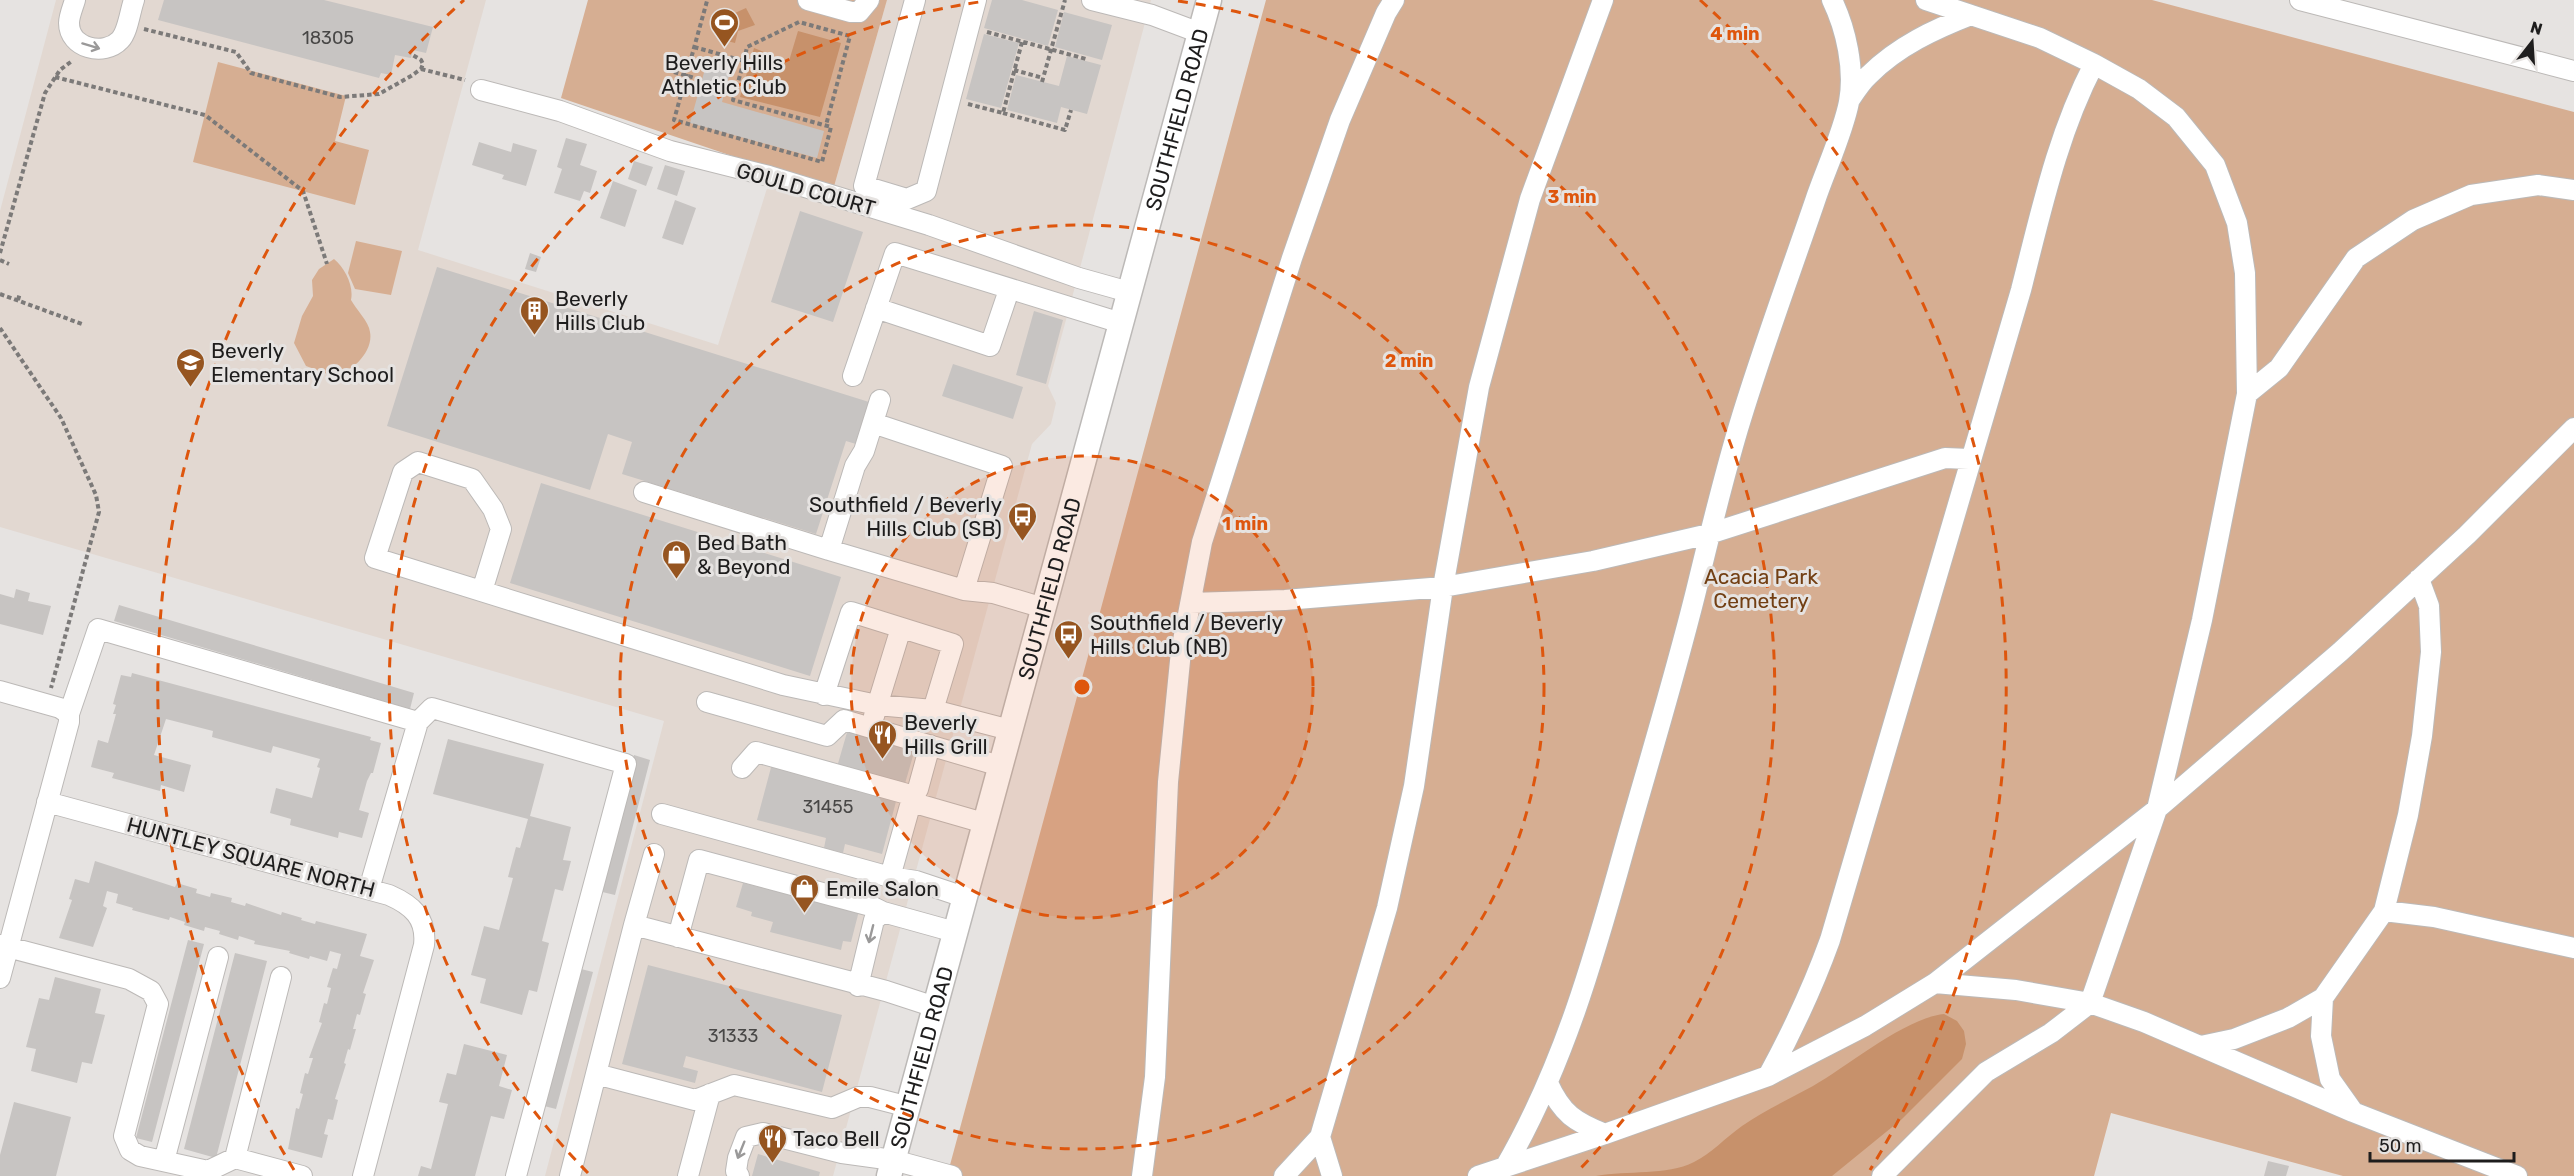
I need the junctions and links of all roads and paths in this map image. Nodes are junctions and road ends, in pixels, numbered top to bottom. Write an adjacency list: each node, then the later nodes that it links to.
1 (75, 0): 2 (street, one-way to 2)
2 (134, 0)
3 (706, 0): 21 (path)
4 (808, 0): 5 (street)
5 (869, 0)
6 (915, 0): 36 (street)
7 (976, 0): 18 (street)
8 (1065, 0): 22 (path)
9 (1092, 0): 19 (street)
10 (1209, 0): 19 (main road, SOUTHFIELD ROAD)
11 (1394, 0): 68 (street)
12 (1604, 0): 65 (street)
13 (1832, 0): 37 (street)
14 (1926, 0): 16 (street)
15 (2300, 0): 30 (street)
16 (1971, 15): 27 (street); 37 (street)
17 (135, 27): 28 (path)
18 (969, 27): 20 (path); 36 (street)
19 (1200, 33): 47 (main road, SOUTHFIELD ROAD)
20 (1022, 42): 22 (path); 29 (path)
21 (694, 47): 26 (path); 32 (path)
22 (1051, 50): 25 (path); 29 (path)
23 (411, 54): 28 (path)
24 (78, 58): 33 (path)
25 (1086, 59)
26 (744, 61): 40 (path); 40 (path)
27 (2094, 64): 56 (street); 60 (street)
28 (421, 69): 35 (path)
29 (1014, 70): 39 (path)
30 (2574, 71)
31 (674, 72): 32 (path)
32 (686, 75): 34 (path); 40 (path)
33 (55, 77): 42 (path); 45 (path)
34 (702, 80)
35 (481, 90): 47 (street, GOULD COURT)
36 (950, 99): 39 (path)
37 (1849, 101): 62 (street)
38 (1071, 110): 39 (path)
39 (1003, 113)
40 (826, 126)
41 (2574, 190): 56 (street)
42 (0, 254)
43 (0, 260): 44 (path)
44 (9, 264)
45 (327, 264)
46 (1009, 290): 51 (street); 51 (street); 52 (street)
47 (1130, 292): 52 (main road, SOUTHFIELD ROAD)
48 (20, 293): 50 (path)
49 (0, 294): 50 (path)
50 (18, 300): 53 (path)
51 (876, 308): 55 (street)
52 (1121, 323): 69 (main road, SOUTHFIELD ROAD)
53 (82, 324)
54 (0, 328): 72 (path)
55 (853, 376)
56 (2247, 394): 86 (street)
57 (880, 400): 58 (street)
58 (873, 423): 63 (street); 66 (street)
59 (2574, 428): 64 (street)
60 (1969, 459): 62 (street); 110 (street)
61 (644, 492): 63 (street)
62 (1709, 534): 65 (street); 111 (street)
63 (829, 550): 66 (street)
64 (2419, 579): 86 (street); 93 (street)
65 (1443, 587): 68 (street); 116 (street)
66 (964, 590): 69 (street)
67 (482, 591): 67 (street); 73 (street)
68 (1190, 603): 128 (street)
69 (1044, 608): 80 (main road, SOUTHFIELD ROAD)
70 (901, 628): 73 (street); 75 (street); 76 (street)
71 (0, 691): 77 (street)
72 (49, 694)
73 (824, 695): 75 (street)
74 (707, 702): 79 (street)
75 (878, 705): 76 (street); 79 (street)
76 (933, 710): 80 (street)
77 (69, 714): 78 (street); 84 (street)
78 (418, 722): 91 (street); 123 (street)
79 (871, 727): 81 (street)
80 (1010, 730): 82 (main road, SOUTHFIELD ROAD)
81 (930, 745): 82 (street); 85 (street)
82 (1000, 766): 88 (main road, SOUTHFIELD ROAD)
83 (742, 768): 85 (street)
84 (47, 802): 91 (street, HUNTLEY SQUARE NORTH); 98 (street)
85 (911, 802): 88 (street); 90 (street)
86 (2157, 809): 103 (street); 106 (street)
87 (662, 814): 90 (street)
88 (984, 823): 92 (main road, SOUTHFIELD ROAD)
89 (654, 854): 95 (street)
90 (890, 877): 92 (street)
91 (369, 889): 122 (street, HUNTLEY SQUARE NORTH)
92 (964, 897): 96 (main road, SOUTHFIELD ROAD)
93 (2384, 911): 99 (street); 105 (street)
94 (882, 912): 96 (street); 97 (street); 104 (street, one-way to 104)
95 (634, 925): 97 (street); 109 (street)
96 (955, 932): 107 (main road, SOUTHFIELD ROAD)
97 (678, 937): 104 (street)
98 (4, 946): 102 (street); 118 (street)
99 (2574, 948)
100 (218, 957): 118 (street)
101 (281, 976): 117 (street)
102 (0, 978)
103 (1935, 983): 106 (street); 110 (street)
104 (858, 986): 107 (street)
105 (2323, 998): 108 (street); 114 (street)
106 (2090, 1003): 108 (street); 132 (street)
107 (935, 1007): 113 (main road, SOUTHFIELD ROAD)
108 (2200, 1046): 114 (street)
109 (596, 1074): 112 (street); 124 (street)
110 (1768, 1076): 115 (street)
111 (1548, 1083): 115 (street); 120 (street)
112 (710, 1094): 113 (street); 125 (street)
113 (909, 1107): 119 (main road, SOUTHFIELD ROAD)
114 (2354, 1112): 133 (street)
115 (1605, 1134): 120 (street)
116 (1320, 1137): 129 (street); 130 (street)
117 (235, 1158): 118 (street); 121 (street)
118 (164, 1161)
119 (891, 1168): 126 (street, one-way to 126); 127 (street)
120 (1504, 1169): 131 (street)
121 (302, 1176)
122 (363, 1176)
123 (516, 1176)
124 (570, 1176)
125 (688, 1176)
126 (739, 1176)
127 (952, 1176)
128 (1142, 1176)
129 (1284, 1176)
130 (1332, 1176)
131 (1478, 1176)
132 (1882, 1176)
133 (2517, 1176)

